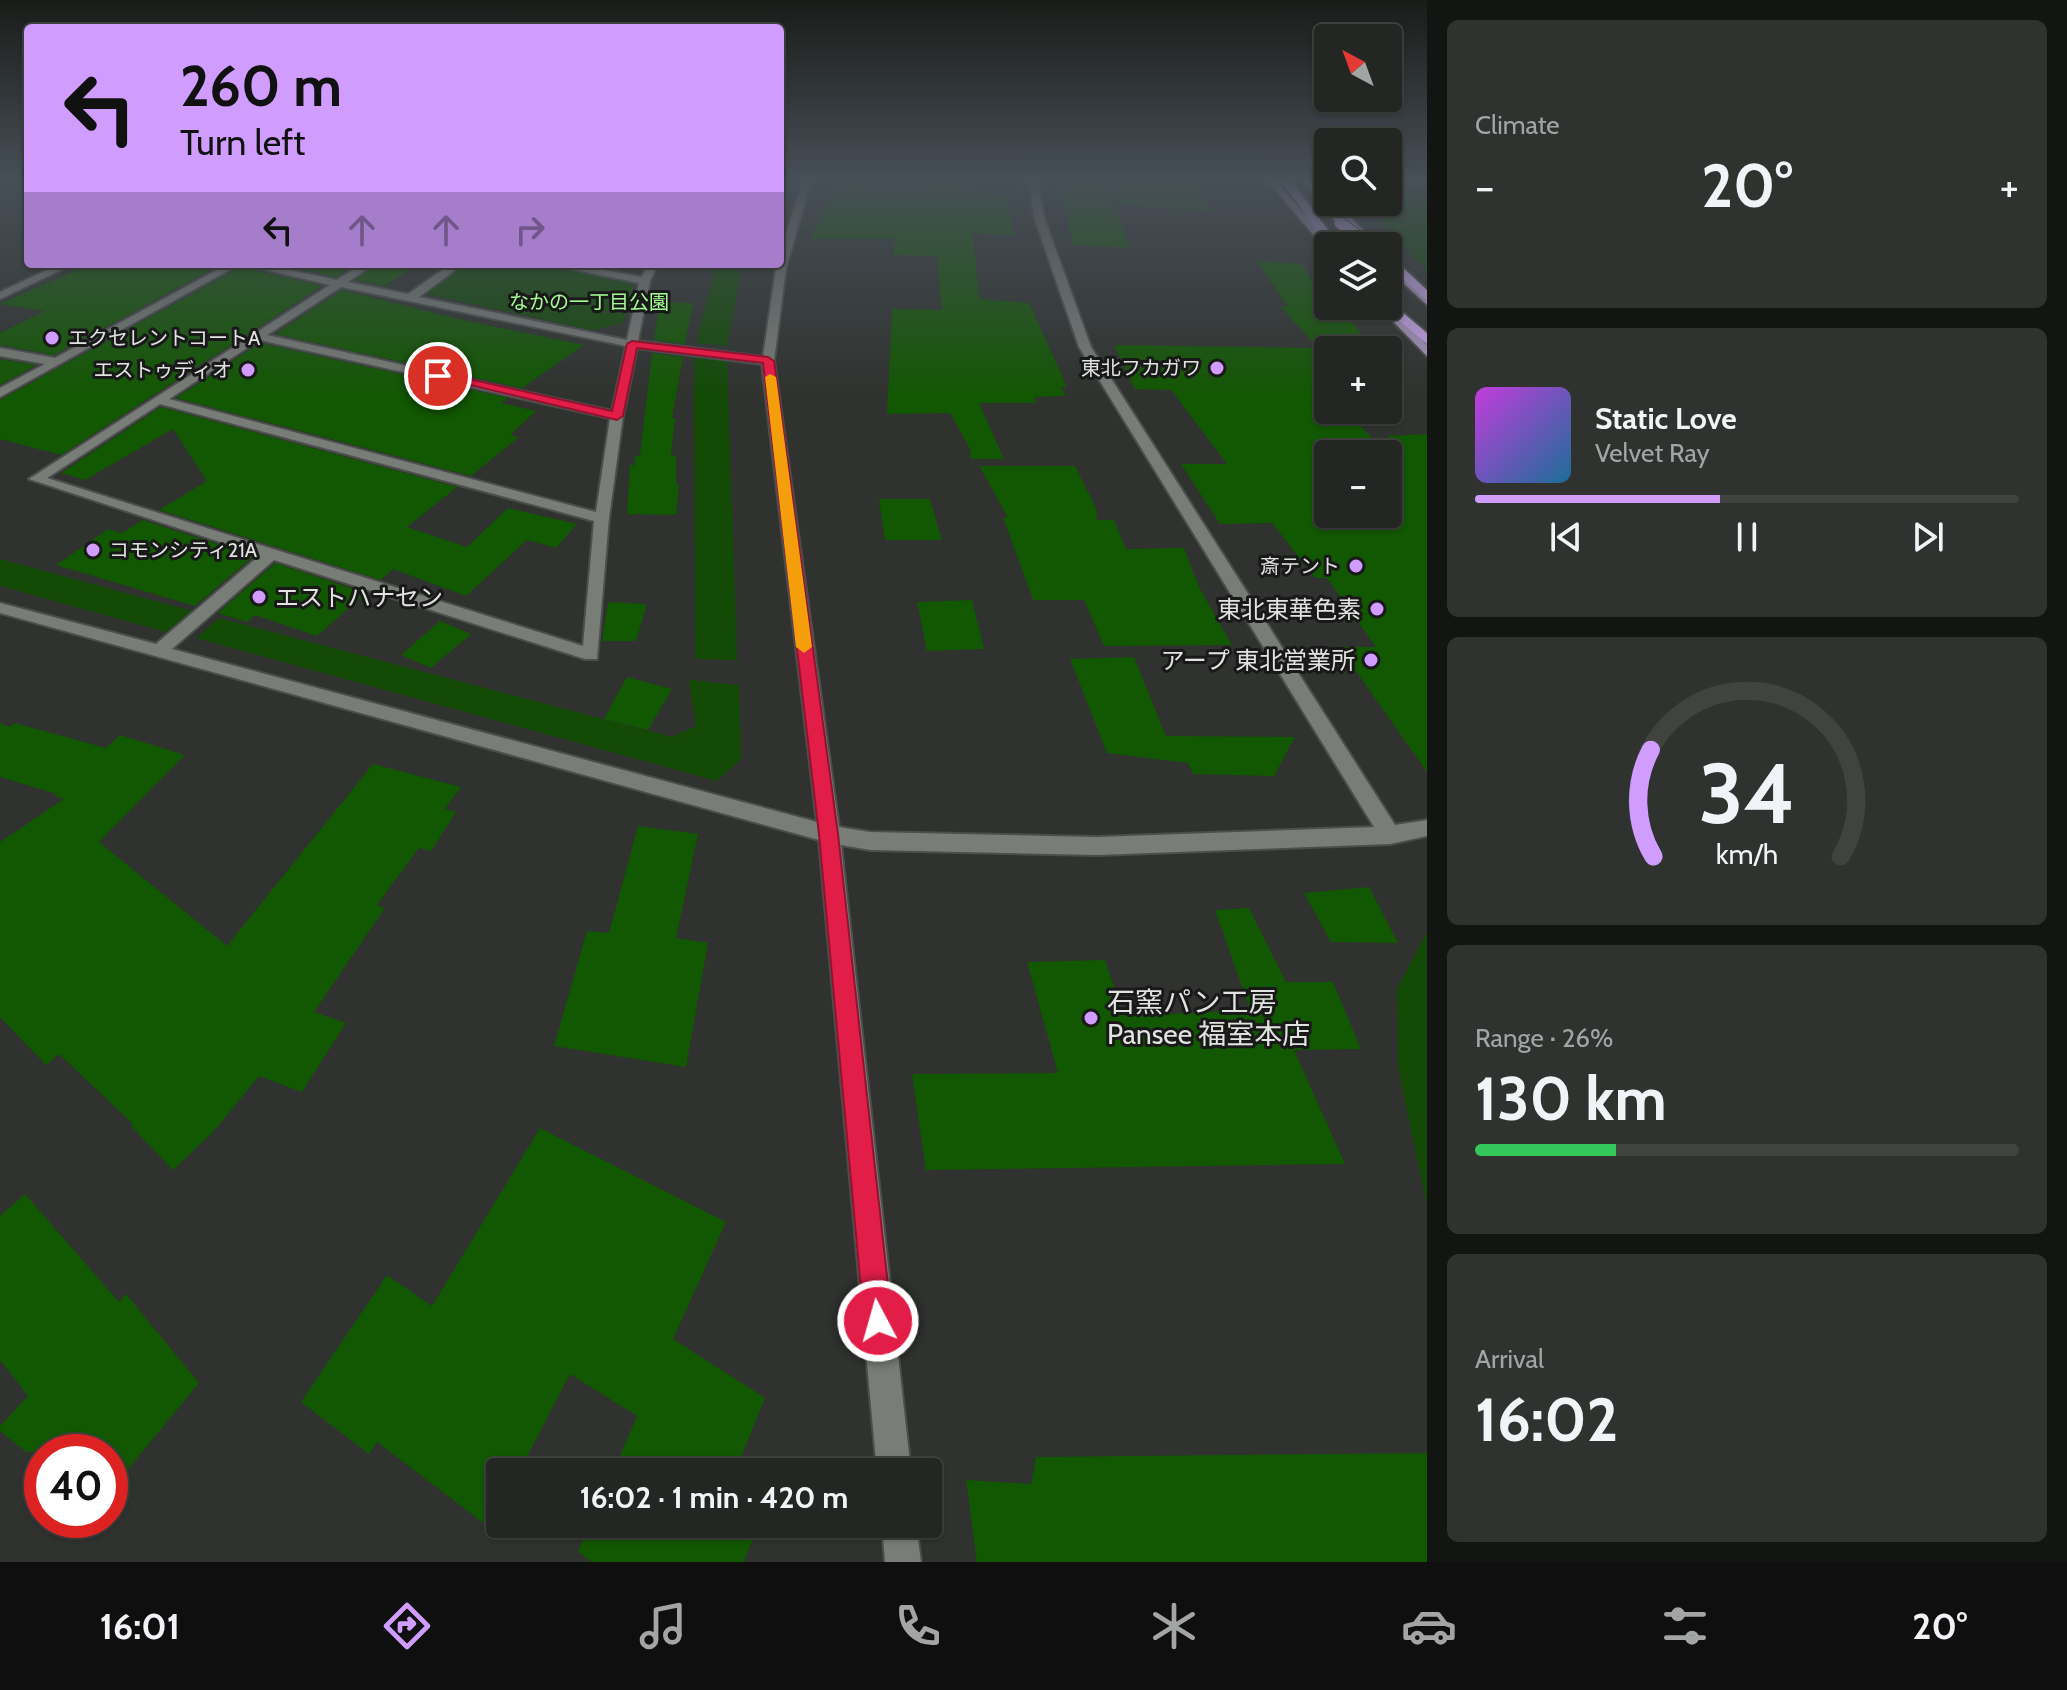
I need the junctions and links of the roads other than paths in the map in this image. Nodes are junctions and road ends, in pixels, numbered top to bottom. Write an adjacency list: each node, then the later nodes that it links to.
1 (1051, 251): 36 (street)
2 (60, 268): 14 (street)
3 (228, 268): 26 (street)
4 (264, 268): 12 (street)
5 (363, 268): 12 (street)
6 (452, 268): 15 (street)
7 (575, 268): 11 (street)
8 (651, 268): 11 (street)
9 (779, 268): 25 (street)
10 (1402, 275): 16 (highway)
11 (645, 281): 22 (street)
12 (338, 284): 15 (street); 20 (street)
13 (1402, 288): 17 (highway)
14 (0, 296)
15 (409, 299): 22 (street)
16 (1427, 300)
17 (1427, 313)
18 (1402, 319): 21 (highway)
19 (1398, 320): 24 (main road)
20 (258, 336): 28 (street); 29 (street)
21 (1427, 340)
22 (632, 344): 25 (street); 29 (street)
23 (0, 352): 26 (street)
24 (1427, 352)
25 (768, 361): 35 (street)
26 (56, 362): 27 (street)
27 (0, 393)
28 (158, 400): 30 (street); 31 (street)
29 (617, 416): 30 (street)
30 (602, 518): 31 (street)
31 (272, 553): 33 (street)
32 (0, 608): 33 (street)
33 (158, 652): 35 (street)
34 (1427, 828): 36 (street)
35 (829, 834): 36 (street); 37 (street)
36 (1390, 835)
37 (893, 1458)
38 (900, 1538): 39 (street)
39 (903, 1562)

